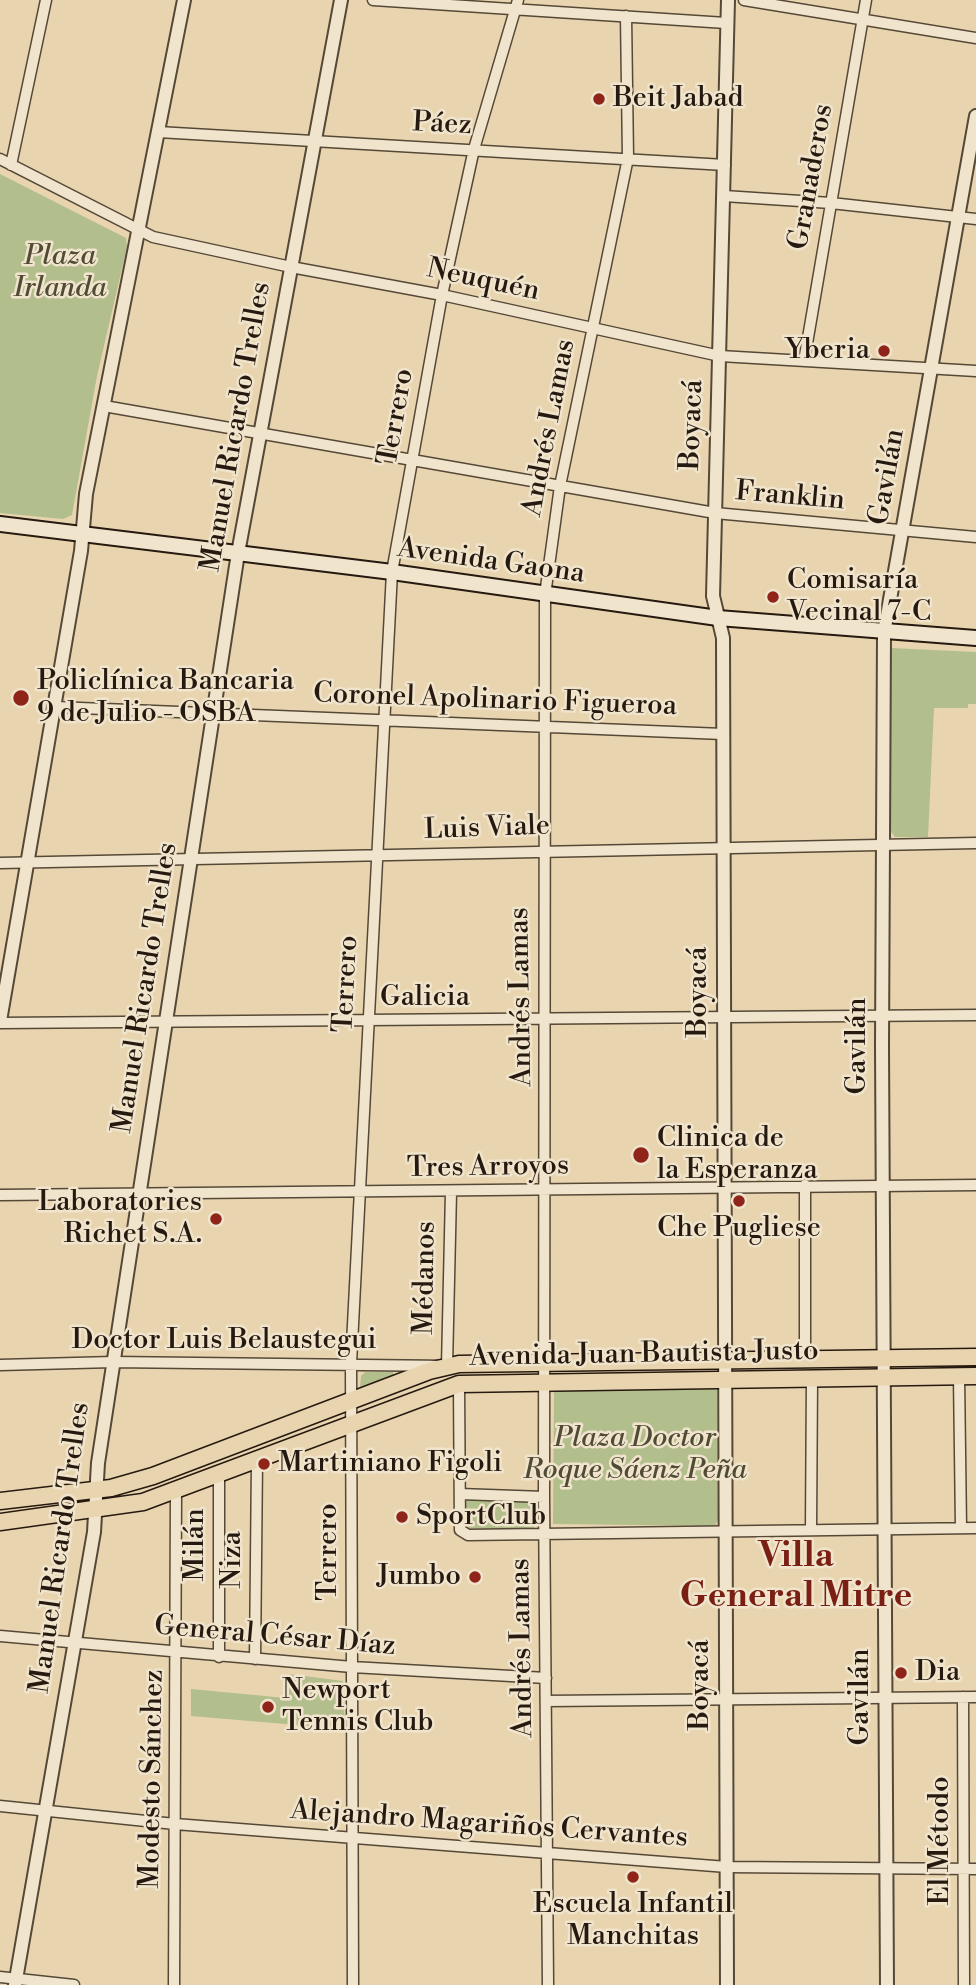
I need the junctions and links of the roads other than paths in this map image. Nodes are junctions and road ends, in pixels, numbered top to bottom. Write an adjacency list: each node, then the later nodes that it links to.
1 (46, 0): 19 (street)
2 (184, 0): 14 (street)
3 (341, 0): 15 (street, Manuel Ricardo Trelles)
4 (373, 0): 8 (street)
5 (728, 0): 11 (street, Boyacá)
6 (744, 0): 10 (street)
7 (866, 0): 10 (street, Granaderos)
8 (517, 4): 9 (street); 16 (street, Terrero)
9 (626, 16): 11 (street); 17 (street, Andrés Lamas)
10 (862, 18): 12 (street); 22 (street, Granaderos)
11 (726, 23): 20 (street, Boyacá)
12 (976, 38)
13 (976, 116): 23 (street, Gavilán)
14 (158, 132): 15 (street, Páez); 25 (street)
15 (314, 140): 16 (street, Páez); 26 (street, Manuel Ricardo Trelles)
16 (474, 149): 17 (street, Páez); 27 (street, Terrero)
17 (628, 158): 20 (street, Páez); 28 (street, Andrés Lamas)
18 (0, 159): 19 (street, Neuquén)
19 (11, 165): 25 (street, Neuquén)
20 (724, 165): 21 (street, Boyacá)
21 (724, 196): 22 (street); 29 (street, Boyacá)
22 (831, 203): 23 (street); 30 (street, Granaderos)
23 (957, 217): 24 (street); 31 (street, Gavilán)
24 (976, 219)
25 (139, 231): 26 (street, Neuquén); 33 (street)
26 (291, 267): 27 (street, Neuquén); 34 (street, Manuel Ricardo Trelles)
27 (442, 295): 28 (street, Neuquén); 35 (street, Terrero)
28 (592, 329): 29 (street, Neuquén); 36 (street, Andrés Lamas)
29 (720, 356): 30 (street, Neuquén); 37 (street, Boyacá)
30 (804, 361): 31 (street, Neuquén)
31 (931, 369): 32 (street, Neuquén); 39 (street, Gavilán)
32 (976, 371)
33 (104, 406): 34 (street, Franklin); 40 (street)
34 (261, 433): 35 (street, Franklin); 42 (street, Manuel Ricardo Trelles)
35 (413, 460): 36 (street, Franklin); 43 (street, Terrero)
36 (560, 486): 37 (street, Franklin); 44 (street, Andrés Lamas)
37 (715, 513): 39 (street, Franklin); 45 (street, Boyacá)
38 (0, 524): 40 (main road, Avenida Gaona)
39 (904, 531): 41 (street, Franklin); 46 (street, Gavilán)
40 (82, 532): 42 (main road, Avenida Gaona); 48 (street)
41 (976, 537)
42 (238, 554): 43 (main road, Avenida Gaona); 49 (street, Manuel Ricardo Trelles)
43 (392, 572): 44 (main road, Avenida Gaona); 50 (street, Terrero)
44 (545, 595): 45 (main road, Avenida Gaona); 51 (street, Andrés Lamas)
45 (718, 618): 46 (main road, Avenida Gaona); 52 (street, Boyacá)
46 (884, 633): 47 (main road, Avenida Gaona); 54 (street, Gavilán)
47 (976, 638)
48 (55, 707): 49 (street, Coronel Apolinario Figueroa); 60 (street)
49 (214, 712): 50 (street, Coronel Apolinario Figueroa); 58 (street, Manuel Ricardo Trelles)
50 (382, 719): 51 (street, Coronel Apolinario Figueroa); 57 (street, Terrero)
51 (545, 726): 52 (street, Coronel Apolinario Figueroa); 56 (street, Andrés Lamas)
52 (723, 734): 55 (street, Boyacá)
53 (976, 843): 54 (street, Luis Viale)
54 (883, 844): 55 (street, Luis Viale); 62 (street, Gavilán)
55 (723, 846): 56 (street, Luis Viale); 63 (street, Boyacá)
56 (543, 850): 57 (street, Luis Viale); 64 (street, Andrés Lamas)
57 (376, 855): 58 (street, Luis Viale); 66 (street, Terrero)
58 (191, 860): 60 (street, Luis Viale); 65 (street, Manuel Ricardo Trelles)
59 (0, 863): 60 (street, Luis Viale)
60 (28, 864): 67 (street)
61 (976, 1015): 62 (street, Galicia)
62 (882, 1016): 63 (street, Galicia); 69 (street, Gavilán)
63 (723, 1018): 64 (street, Galicia); 71 (street, Boyacá)
64 (545, 1020): 66 (street, Galicia); 72 (street, Andrés Lamas)
65 (166, 1021): 66 (street, Galicia); 67 (street, Galicia); 73 (street, Manuel Ricardo Trelles)
66 (368, 1021): 75 (street, Terrero)
67 (0, 1022)
68 (805, 1185): 69 (street, Tres Arroyos); 71 (street, Tres Arroyos); 80 (street)
69 (882, 1185): 70 (street, Tres Arroyos); 77 (street, Gavilán)
70 (976, 1185)
71 (724, 1187): 72 (street, Tres Arroyos); 79 (street, Boyacá)
72 (546, 1190): 74 (street, Tres Arroyos); 82 (street, Andrés Lamas)
73 (139, 1192): 75 (street, Tres Arroyos); 76 (street, Tres Arroyos); 81 (street, Manuel Ricardo Trelles)
74 (451, 1192): 75 (street, Tres Arroyos); 85 (street, Médanos)
75 (359, 1193): 83 (street, Terrero)
76 (0, 1195)
77 (883, 1357): 78 (main road, Avenida Juan Bautista Justo); 80 (main road, Avenida Juan Bautista Justo); 88 (street, Gavilán)
78 (976, 1357)
79 (724, 1358): 80 (main road, Avenida Juan Bautista Justo); 82 (main road, Avenida Juan Bautista Justo); 89 (street, Boyacá)
80 (804, 1358)
81 (113, 1362): 83 (street, Doctor Luis Belaustegui); 84 (street, Doctor Luis Belaustegui); 97 (street, Manuel Ricardo Trelles)
82 (545, 1362): 85 (main road, Avenida Juan Bautista Justo); 90 (street, Andrés Lamas)
83 (351, 1363): 85 (street, Doctor Luis Belaustegui); 92 (street, Terrero)
84 (0, 1365)
85 (447, 1366): 92 (main road, Avenida Juan Bautista Justo)
86 (968, 1376): 88 (main road, Avenida Juan Bautista Justo); 104 (street)
87 (812, 1378): 88 (main road, Avenida Juan Bautista Justo); 89 (main road, Avenida Juan Bautista Justo); 106 (street)
88 (883, 1378): 103 (street, Gavilán)
89 (724, 1380): 90 (main road, Avenida Juan Bautista Justo); 107 (street, Boyacá)
90 (546, 1381): 91 (main road, Avenida Juan Bautista Justo); 99 (street, Andrés Lamas)
91 (458, 1384): 93 (main road, Avenida Juan Bautista Justo); 98 (street)
92 (351, 1402): 93 (street, Terrero); 97 (main road, Avenida Juan Bautista Justo)
93 (352, 1423): 94 (main road, Avenida Juan Bautista Justo); 114 (street, Terrero)
94 (257, 1460): 95 (main road, Avenida Juan Bautista Justo); 113 (street, Niza)
95 (219, 1475): 96 (main road, Avenida Juan Bautista Justo); 112 (street, Milán)
96 (176, 1490): 101 (main road, Avenida Juan Bautista Justo); 111 (street, Modesto Sánchez)
97 (96, 1491): 100 (main road, Avenida Juan Bautista Justo); 101 (street, Manuel Ricardo Trelles)
98 (460, 1494): 99 (street); 108 (street)
99 (544, 1497): 108 (street, Andrés Lamas)
100 (0, 1501)
101 (97, 1509): 102 (main road, Avenida Juan Bautista Justo); 110 (street, Manuel Ricardo Trelles)
102 (0, 1521)
103 (884, 1528): 104 (street); 106 (street); 117 (street, Gavilán)
104 (961, 1528): 105 (street)
105 (976, 1528)
106 (811, 1529): 107 (street)
107 (726, 1532): 108 (street); 119 (street, Boyacá)
108 (544, 1535): 115 (street, Andrés Lamas)
109 (0, 1636): 110 (street, General César Díaz)
110 (75, 1642): 111 (street, General César Díaz); 122 (street, Manuel Ricardo Trelles)
111 (177, 1653): 112 (street, General César Díaz); 123 (street, Modesto Sánchez)
112 (219, 1657): 113 (street, General César Díaz)
113 (255, 1659): 114 (street, General César Díaz)
114 (352, 1667): 115 (street, General César Díaz); 124 (street, Terrero)
115 (546, 1678): 120 (street, Andrés Lamas)
116 (976, 1697): 118 (street)
117 (885, 1698): 118 (street); 119 (street); 127 (street, Gavilán)
118 (963, 1698): 128 (street, El Método)
119 (726, 1700): 120 (street); 126 (street, Boyacá)
120 (546, 1701): 125 (street, Andrés Lamas)
121 (0, 1806): 122 (street, Alejandro Magariños Cervantes)
122 (45, 1810): 123 (street, Alejandro Magariños Cervantes); 131 (street, Manuel Ricardo Trelles)
123 (175, 1824): 124 (street, Alejandro Magariños Cervantes); 133 (street, Modesto Sánchez)
124 (354, 1837): 125 (street, Alejandro Magariños Cervantes); 134 (street, Terrero)
125 (549, 1853): 126 (street, Alejandro Magariños Cervantes); 135 (street, Andrés Lamas)
126 (727, 1867): 127 (street, Alejandro Magariños Cervantes); 136 (street, Boyacá)
127 (887, 1868): 128 (street, Alejandro Magariños Cervantes); 137 (street, Gavilán)
128 (963, 1869): 129 (street, Alejandro Magariños Cervantes); 138 (street, El Método)
129 (976, 1869)
130 (0, 1977): 131 (street)
131 (15, 1982): 132 (street)
132 (74, 1985)
133 (174, 1985)
134 (353, 1985)
135 (548, 1985)
136 (727, 1985)
137 (887, 1985)
138 (964, 1985)

